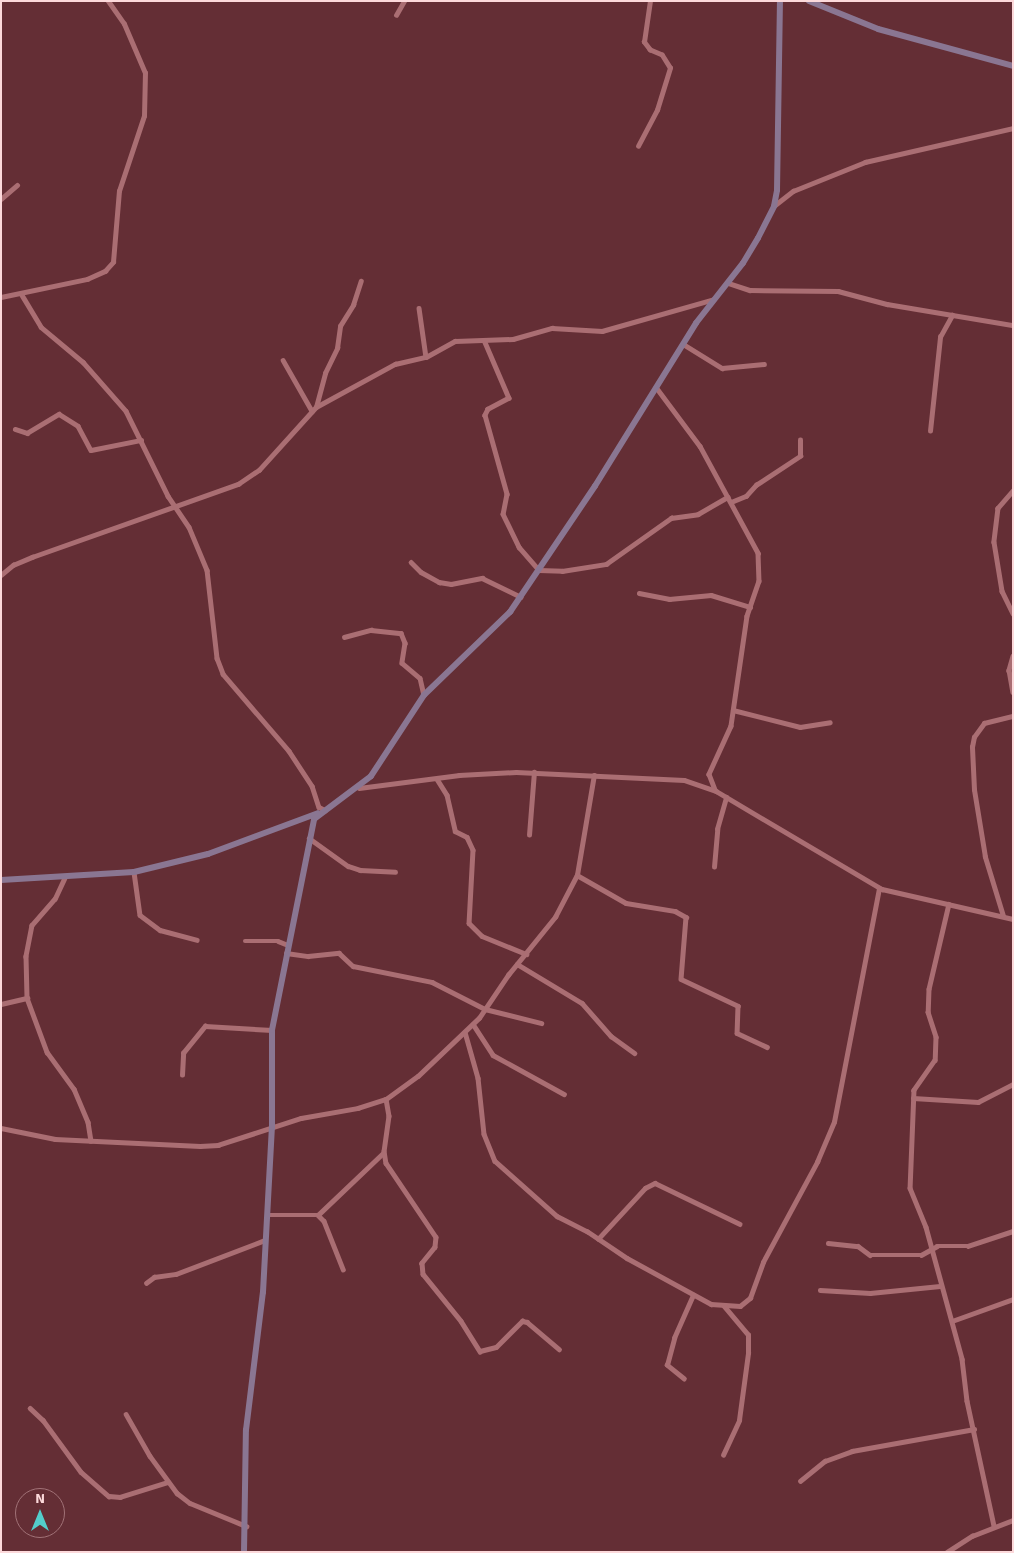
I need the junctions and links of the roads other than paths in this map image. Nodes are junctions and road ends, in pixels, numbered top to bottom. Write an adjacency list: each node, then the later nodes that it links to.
1 (108, 1): 15 (street)
2 (404, 1): 6 (street)
3 (650, 1): 9 (street)
4 (780, 1): 12 (main road)
5 (809, 1): 7 (main road)
6 (396, 15)
7 (1013, 66)
8 (1013, 128): 12 (street)
9 (638, 146)
10 (17, 185): 11 (street)
11 (1, 199)
12 (774, 206): 14 (main road)
13 (361, 281): 27 (street)
14 (728, 283): 17 (main road); 19 (street)
15 (22, 295): 16 (street); 30 (street)
16 (1, 297)
17 (714, 298): 21 (street); 22 (main road)
18 (419, 308): 23 (street)
19 (952, 315): 20 (street); 29 (street)
20 (1013, 326)
21 (484, 340): 23 (street); 36 (street)
22 (683, 344): 25 (street); 26 (main road)
23 (426, 357): 27 (street)
24 (283, 360): 27 (street)
25 (764, 364)
26 (656, 387): 33 (street); 36 (main road)
27 (314, 409): 34 (street)
28 (15, 428): 30 (street)
29 (930, 431)
30 (141, 440): 34 (street)
31 (800, 440): 33 (street)
32 (1013, 491): 41 (street)
33 (730, 500): 36 (street); 40 (street)
34 (174, 506): 37 (street); 55 (street)
35 (411, 562): 39 (street)
36 (539, 570): 39 (main road)
37 (1, 575)
38 (639, 593): 40 (street)
39 (521, 597): 45 (main road)
40 (750, 607): 46 (street)
41 (1013, 614)
42 (344, 637): 45 (street)
43 (1013, 656): 44 (street)
44 (1013, 692)
45 (424, 695): 52 (main road)
46 (733, 710): 48 (street); 53 (street)
47 (1013, 716): 66 (street)
48 (830, 722)
49 (534, 772): 50 (street); 51 (street); 56 (street)
50 (594, 775): 53 (street); 61 (street)
51 (437, 779): 52 (street); 72 (street)
52 (359, 788): 55 (main road)
53 (716, 791): 54 (street)
54 (726, 797): 58 (street); 64 (street)
55 (321, 811): 57 (main road); 59 (main road)
56 (528, 834)
57 (309, 838): 60 (street); 70 (main road)
58 (714, 867)
59 (134, 872): 62 (main road); 68 (street)
60 (395, 872)
61 (578, 875): 72 (street); 81 (street)
62 (65, 878): 63 (main road); 74 (street)
63 (1, 880)
64 (879, 888): 65 (street); 106 (street)
65 (949, 904): 66 (street); 86 (street)
66 (1003, 916): 67 (street)
67 (1013, 919)
68 (197, 940)
69 (244, 941): 70 (street)
70 (288, 944): 71 (main road)
71 (286, 953): 76 (street); 79 (main road)
72 (526, 954): 73 (street)
73 (517, 964): 76 (street); 82 (street)
74 (26, 998): 75 (street); 90 (street)
75 (1, 1004)
76 (486, 1009): 77 (street); 78 (street)
77 (541, 1023)
78 (472, 1024): 80 (street); 85 (street)
79 (272, 1030): 83 (street); 88 (main road)
80 (465, 1032): 87 (street); 96 (street)
81 (767, 1047)
82 (634, 1053)
83 (182, 1075)
84 (1013, 1084): 86 (street)
85 (564, 1094)
86 (913, 1098): 99 (street)
87 (386, 1099): 88 (street); 91 (street)
88 (272, 1126): 90 (street); 92 (main road)
89 (1, 1128): 90 (street)
90 (91, 1141)
91 (384, 1151): 93 (street); 108 (street)
92 (268, 1215): 93 (street); 97 (main road)
93 (318, 1215): 100 (street)
94 (740, 1224): 96 (street)
95 (1013, 1231): 99 (street)
96 (598, 1239): 104 (street)
97 (265, 1240): 101 (street); 117 (main road)
98 (828, 1244): 99 (street)
99 (932, 1249): 102 (street)
100 (343, 1269)
101 (146, 1283)
102 (940, 1286): 103 (street); 107 (street)
103 (820, 1290)
104 (693, 1295): 106 (street); 109 (street)
105 (1013, 1299): 107 (street)
106 (724, 1306): 113 (street)
107 (952, 1321): 112 (street)
108 (559, 1349)
109 (684, 1380)
110 (30, 1408): 115 (street)
111 (126, 1414): 115 (street)
112 (974, 1429): 114 (street); 118 (street)
113 (723, 1455)
114 (800, 1481)
115 (168, 1482): 117 (street)
116 (1013, 1520): 118 (street)
117 (246, 1526): 119 (main road)
118 (994, 1526): 120 (street)
119 (244, 1552)
120 (947, 1552)

